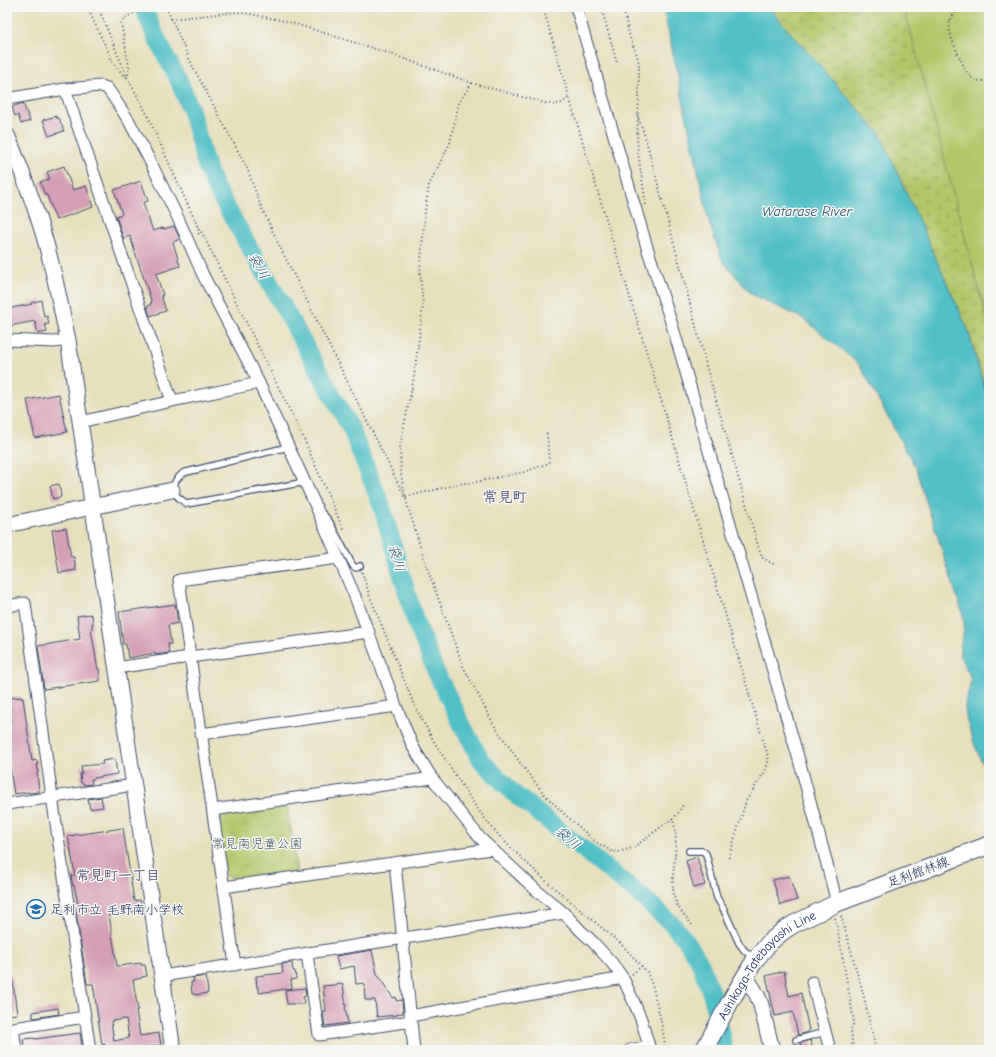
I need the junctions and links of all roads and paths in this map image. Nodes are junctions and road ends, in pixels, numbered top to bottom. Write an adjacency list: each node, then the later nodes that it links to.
1 (87, 7): 14 (path)
2 (98, 7): 14 (path)
3 (147, 7): 14 (path)
4 (166, 7): 12 (path)
5 (226, 7): 11 (path)
6 (543, 7): 18 (path)
7 (576, 7): 61 (street)
8 (601, 7): 13 (path)
9 (623, 7): 20 (path)
10 (962, 7): 15 (path)
11 (230, 12): 12 (path); 16 (path)
12 (171, 19): 34 (path)
13 (617, 63)
14 (127, 77): 23 (path)
15 (989, 81)
16 (472, 83): 18 (path); 34 (path)
17 (65, 89): 19 (street); 27 (street); 28 (street)
18 (569, 97): 58 (path)
19 (7, 98)
20 (638, 115): 22 (path); 40 (path)
21 (7, 135): 26 (street)
22 (646, 206)
23 (197, 225): 24 (path); 38 (path)
24 (199, 240)
25 (7, 340): 26 (street)
26 (68, 340): 29 (street)
27 (259, 383): 28 (street); 31 (street)
28 (172, 401): 29 (street)
29 (80, 422): 36 (street)
30 (547, 433): 34 (path)
31 (288, 447): 32 (street); 33 (lane)
32 (305, 482): 33 (lane); 35 (street)
33 (172, 490): 36 (street)
34 (404, 497): 54 (path)
35 (314, 502): 39 (street); 41 (lane)
36 (92, 506): 37 (street); 45 (street)
37 (7, 525)
38 (347, 537)
39 (338, 558): 43 (street); 44 (street)
40 (775, 565)
41 (360, 566): 68 (path)
42 (7, 606): 50 (street)
43 (369, 632): 44 (street); 46 (street)
44 (190, 657): 45 (street); 47 (street)
45 (116, 668): 49 (street)
46 (396, 706): 47 (street); 48 (street)
47 (201, 734): 53 (street)
48 (432, 778): 53 (street); 56 (street)
49 (134, 785): 50 (street); 69 (street)
50 (52, 797): 51 (street); 73 (street)
51 (7, 804)
52 (683, 806): 54 (path)
53 (213, 810): 60 (street)
54 (672, 818): 63 (path)
55 (989, 845): 61 (main road, 足利館林線)
56 (492, 849): 59 (street); 62 (street)
57 (689, 851): 66 (lane)
58 (728, 860)
59 (395, 863): 60 (street); 64 (street)
60 (224, 888): 67 (street)
61 (839, 907): 66 (main road, Ashikaga-Tatebayashi Line); 88 (path); 89 (path)
62 (564, 913): 64 (street); 70 (street)
63 (692, 925)
64 (402, 939): 65 (street); 74 (street)
65 (307, 954): 67 (street); 74 (street)
66 (755, 960): 71 (main road, Ashikaga-Tatebayashi Line)
67 (235, 965): 69 (street)
68 (642, 966): 70 (path); 84 (path)
69 (162, 976): 81 (street)
70 (627, 976): 74 (street); 78 (street)
71 (744, 977): 85 (main road, Ashikaga-Tatebayashi Line); 86 (street)
72 (812, 982): 76 (street)
73 (85, 1018): 75 (street); 80 (street)
74 (410, 1019): 82 (street)
75 (10, 1028): 79 (street)
76 (825, 1032): 77 (lane); 87 (street)
77 (796, 1040)
78 (650, 1048): 83 (street)
79 (16, 1050)
80 (90, 1050)
81 (173, 1050)
82 (414, 1050)
83 (630, 1050)
84 (666, 1050)
85 (704, 1050)
86 (772, 1050)
87 (830, 1050)
88 (853, 1050)
89 (876, 1050)

